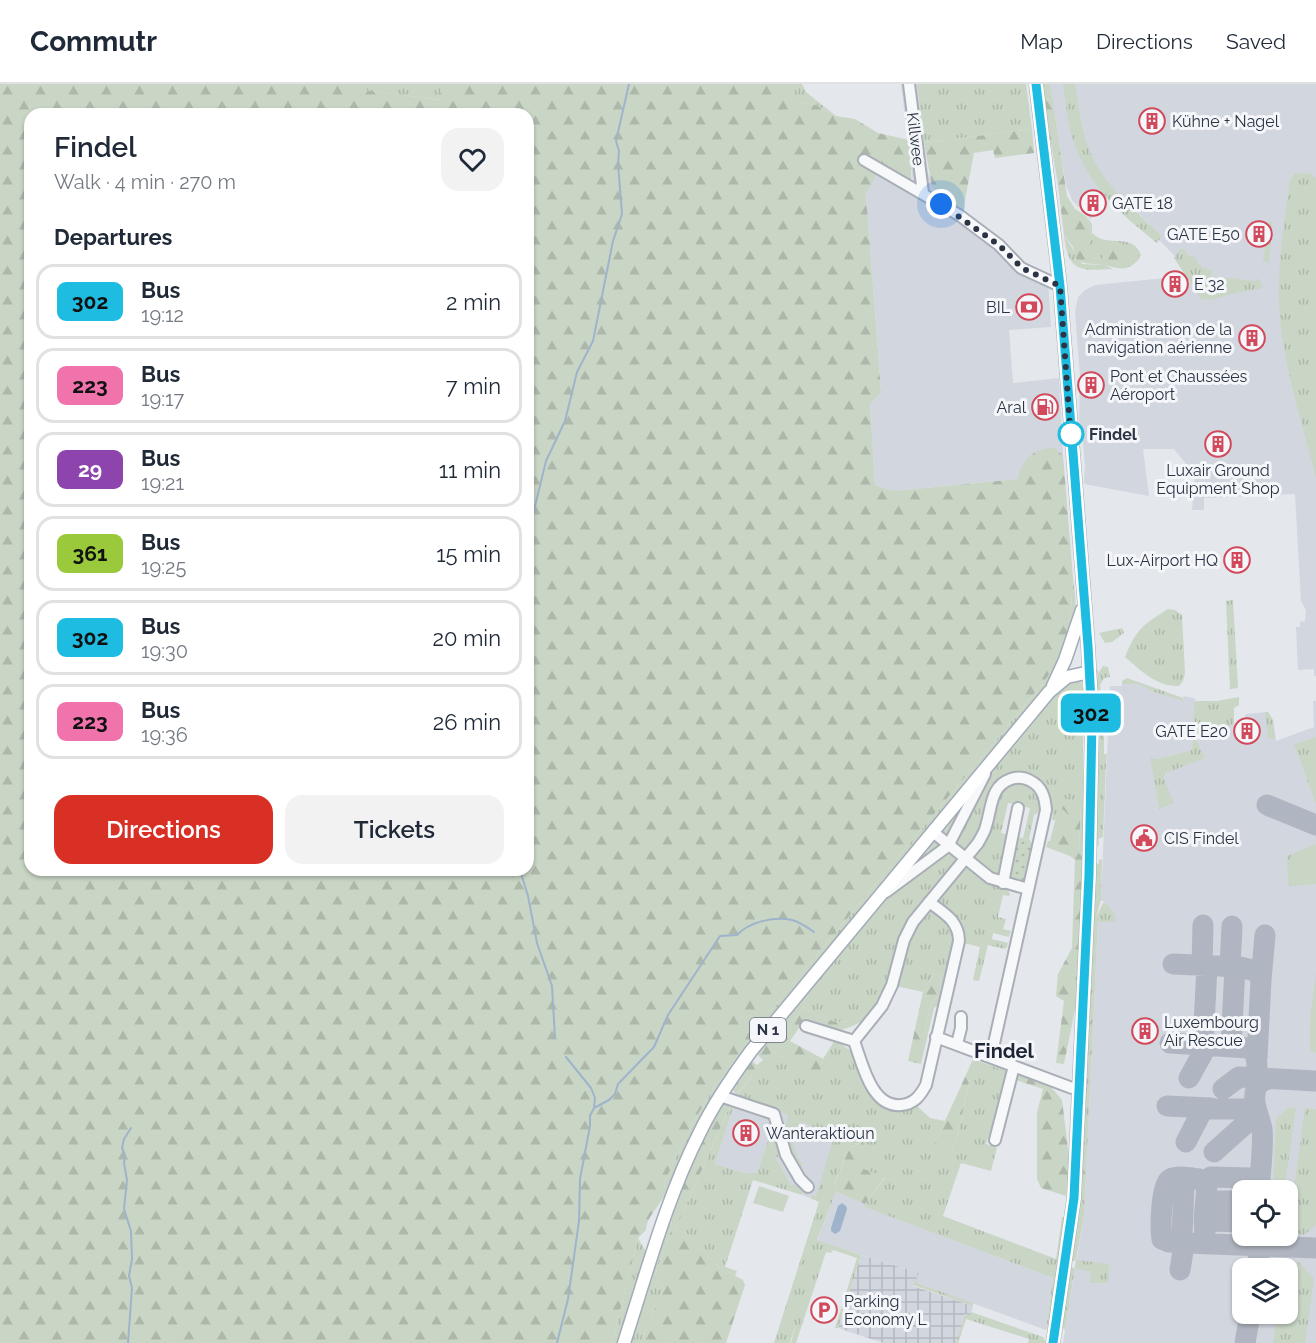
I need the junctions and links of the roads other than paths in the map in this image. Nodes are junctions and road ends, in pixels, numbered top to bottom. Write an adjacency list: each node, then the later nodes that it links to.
1 (909, 84): 4 (street, Killwee)
2 (1036, 84): 5 (main road, N 1)
3 (864, 160): 4 (street, Killwee)
4 (923, 193): 5 (street, Killwee)
5 (1060, 279): 6 (main road, N 1)
6 (1085, 603): 7 (main road, N 1); 8 (main road, N 1)
7 (1089, 654): 8 (main road); 9 (main road, N 1)
8 (1065, 660): 10 (main road, N 1)
9 (1090, 672): 10 (main road, N 1); 27 (main road)
10 (1049, 692): 11 (main road, N 1)
11 (991, 763): 13 (main road, N 1); 14 (street)
12 (1018, 808): 16 (street)
13 (933, 832): 14 (street); 18 (main road, N 1)
14 (948, 846): 15 (street); 18 (street)
15 (964, 859): 16 (street); 17 (street); 19 (street)
16 (1002, 883): 17 (street)
17 (1028, 889): 25 (street)
18 (878, 898): 28 (main road, N 1)
19 (930, 902): 22 (street); 23 (street)
20 (960, 1017): 24 (street)
21 (806, 1026): 23 (street)
22 (936, 1037): 23 (street); 24 (street)
23 (854, 1041)
24 (957, 1044): 25 (street)
25 (991, 1057): 26 (street)
26 (1014, 1066): 27 (street); 29 (street)
27 (1080, 1088): 32 (main road)
28 (720, 1096): 30 (street); 31 (main road, N 1)
29 (995, 1140)
30 (808, 1187)
31 (624, 1343)
32 (1053, 1343)

